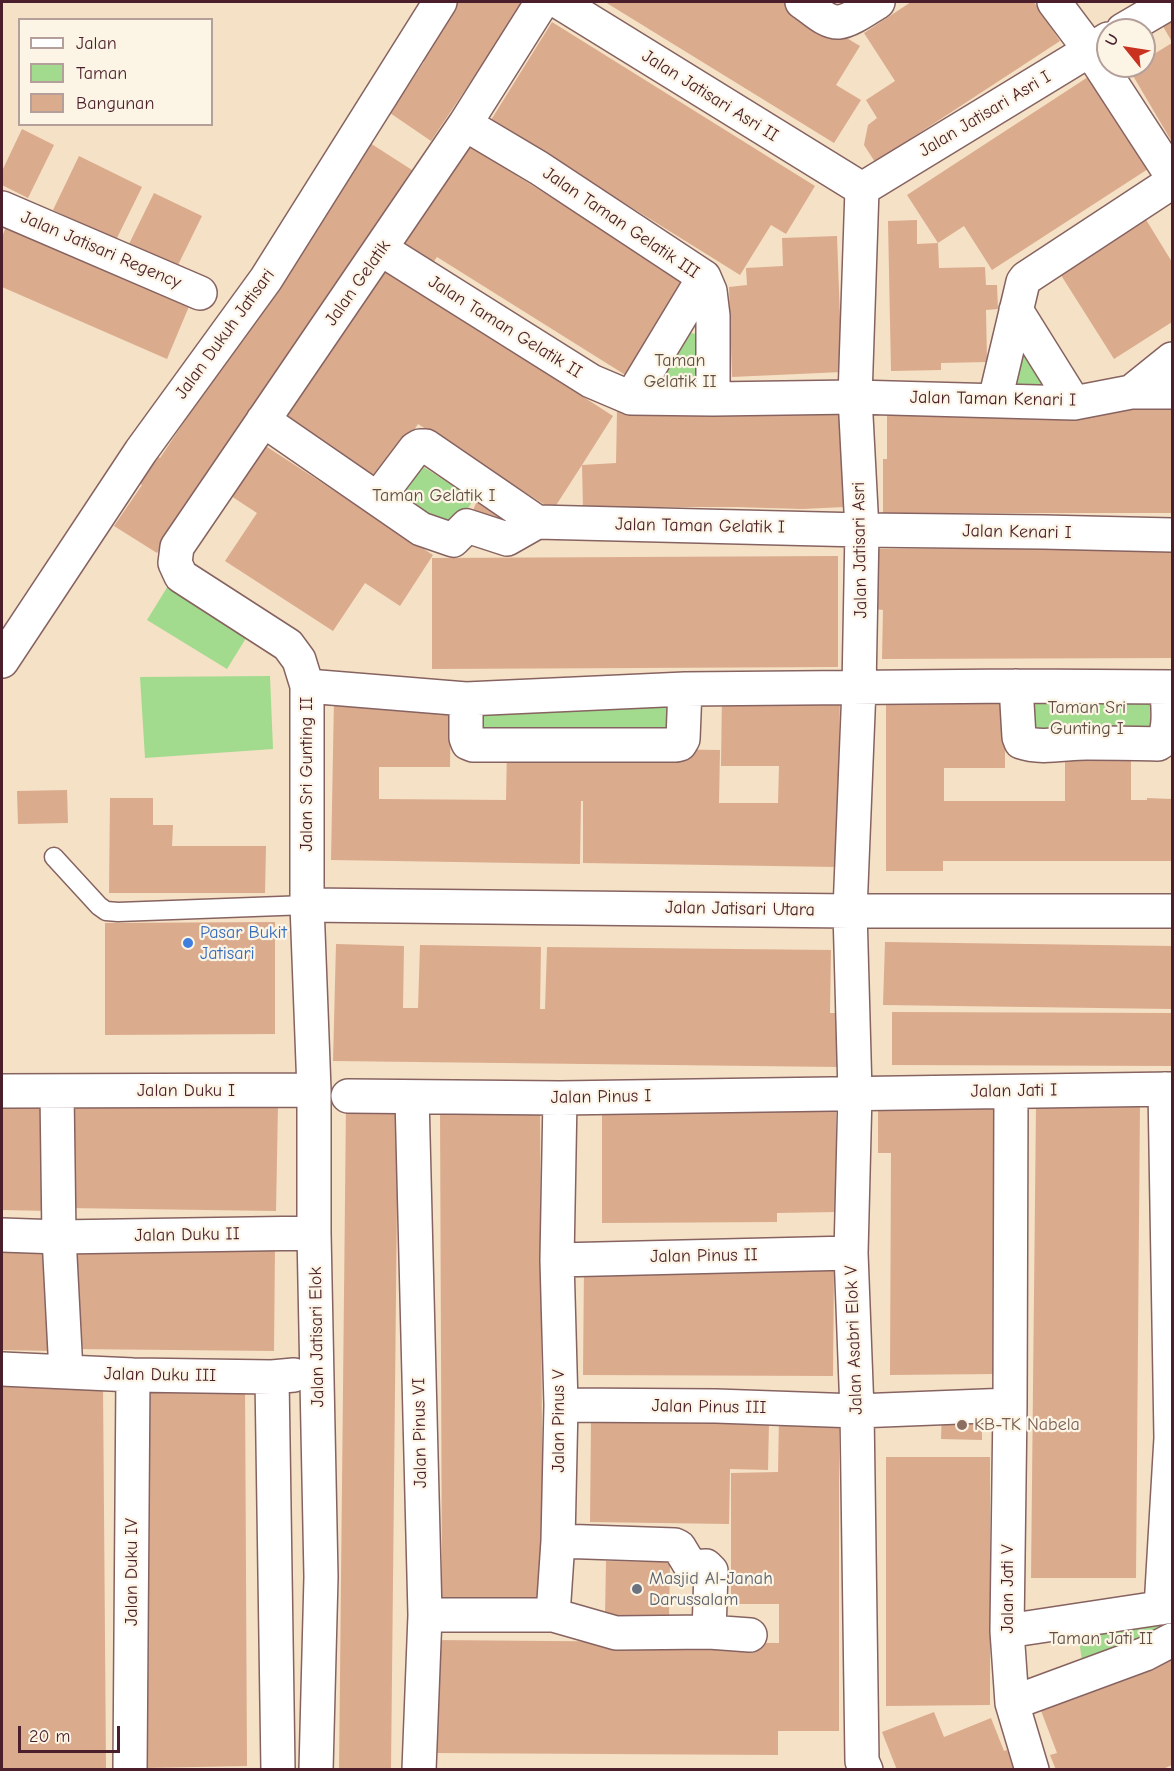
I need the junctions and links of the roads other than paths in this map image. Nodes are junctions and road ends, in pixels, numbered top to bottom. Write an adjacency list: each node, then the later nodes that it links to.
1 (440, 2): 35 (street, Jalan Dukuh Jatisari)
2 (542, 2): 12 (street, Jalan Gelatik)
3 (559, 2): 15 (street, Jalan Jatisari Asri II)
4 (802, 2): 7 (street)
5 (1054, 2): 9 (street)
6 (1171, 2): 8 (street)
7 (867, 4)
8 (1144, 18)
9 (1096, 41)
10 (1096, 46): 15 (street, Jalan Jatisari Asri I)
11 (1118, 78): 13 (street)
12 (465, 124): 17 (street, Jalan Gelatik); 18 (street, Jalan Taman Gelatik III)
13 (1173, 176)
14 (1173, 182): 20 (street)
15 (862, 189): 24 (street, Jalan Jatisari Asri)
16 (2, 208): 19 (street, Jalan Jatisari Regency)
17 (381, 249): 25 (street, Jalan Taman Gelatik II); 29 (street, Jalan Gelatik)
18 (704, 277): 25 (street); 26 (street, Jalan Taman Gelatik III)
19 (200, 293)
20 (1016, 310): 27 (street); 28 (street)
21 (1173, 359): 22 (street, Jalan Taman Kenari I)
22 (1131, 392): 23 (street, Jalan Taman Kenari I); 28 (street, Jalan Taman Kenari I)
23 (1173, 392)
24 (855, 397): 26 (street, Jalan Taman Gelatik II); 27 (street, Jalan Taman Kenari I); 32 (street, Jalan Jatisari Asri)
25 (631, 398): 26 (street, Jalan Taman Gelatik II)
26 (713, 399)
27 (995, 400): 28 (street, Jalan Taman Kenari I)
28 (1074, 403)
29 (263, 420): 30 (street); 34 (street, Jalan Gelatik)
30 (378, 498): 31 (street); 31 (street)
31 (537, 522): 32 (street, Jalan Taman Gelatik I)
32 (862, 530): 33 (street, Jalan Kenari I); 39 (street, Jalan Jatisari Asri)
33 (1173, 536)
34 (175, 563): 36 (street, Jalan Sri Gunting II)
35 (2, 661)
36 (307, 686): 41 (street); 43 (street, Jalan Sri Gunting II)
37 (1016, 686): 38 (street); 38 (street); 39 (street)
38 (1170, 687)
39 (860, 688): 40 (street); 44 (street, Jalan Jatisari Asri)
40 (686, 689): 41 (street); 41 (street)
41 (465, 699)
42 (54, 858): 43 (lane)
43 (307, 905): 44 (street, Jalan Jatisari Utara); 47 (street, Jalan Jatisari Elok)
44 (850, 911): 45 (street, Jalan Jatisari Utara); 51 (street, Jalan Asabri Elok V)
45 (1173, 911)
46 (1169, 1089): 50 (street, Jalan Jati I); 58 (street)
47 (314, 1090): 49 (street, Jalan Duku I); 55 (street, Jalan Jatisari Elok)
48 (2, 1091): 49 (street, Jalan Duku I)
49 (57, 1092): 57 (street)
50 (1011, 1092): 51 (street, Jalan Jati I); 66 (street, Jalan Jati V)
51 (855, 1093): 54 (street, Jalan Pinus I); 59 (street, Jalan Asabri Elok V)
52 (348, 1096): 53 (street, Jalan Pinus I)
53 (412, 1097): 54 (street, Jalan Pinus I); 72 (street, Jalan Pinus VI)
54 (560, 1098): 60 (street, Jalan Pinus V)
55 (314, 1233): 57 (street, Jalan Duku II); 63 (street, Jalan Jatisari Elok)
56 (2, 1235): 57 (street, Jalan Duku II)
57 (59, 1237): 62 (street)
58 (1170, 1238): 69 (street)
59 (851, 1253): 60 (street, Jalan Pinus II); 68 (street, Jalan Asabri Elok V)
60 (557, 1260): 67 (street, Jalan Pinus V)
61 (2, 1369): 62 (street, Jalan Duku III)
62 (66, 1372): 64 (street, Jalan Duku III)
63 (318, 1373): 65 (street, Jalan Duku III); 82 (street, Jalan Jatisari Elok)
64 (133, 1375): 65 (street, Jalan Duku III); 80 (street, Jalan Duku IV)
65 (272, 1377): 81 (street)
66 (1010, 1405): 68 (street); 74 (street, Jalan Jati V)
67 (561, 1406): 68 (street, Jalan Pinus III); 70 (street, Jalan Pinus V)
68 (857, 1411): 79 (street, Jalan Asabri Elok V)
69 (1172, 1438): 71 (street)
70 (558, 1540): 73 (street, Jalan Pinus V); 75 (street)
71 (1167, 1607): 74 (street)
72 (425, 1615): 73 (street); 83 (street, Jalan Pinus VI)
73 (553, 1615): 75 (street)
74 (1007, 1631): 78 (street, Jalan Jati V)
75 (709, 1632): 76 (street)
76 (750, 1635)
77 (1173, 1640): 78 (street)
78 (1012, 1703): 84 (street, Jalan Jati V)
79 (856, 1767)
80 (130, 1770)
81 (278, 1770)
82 (316, 1770)
83 (419, 1770)
84 (1032, 1770)

